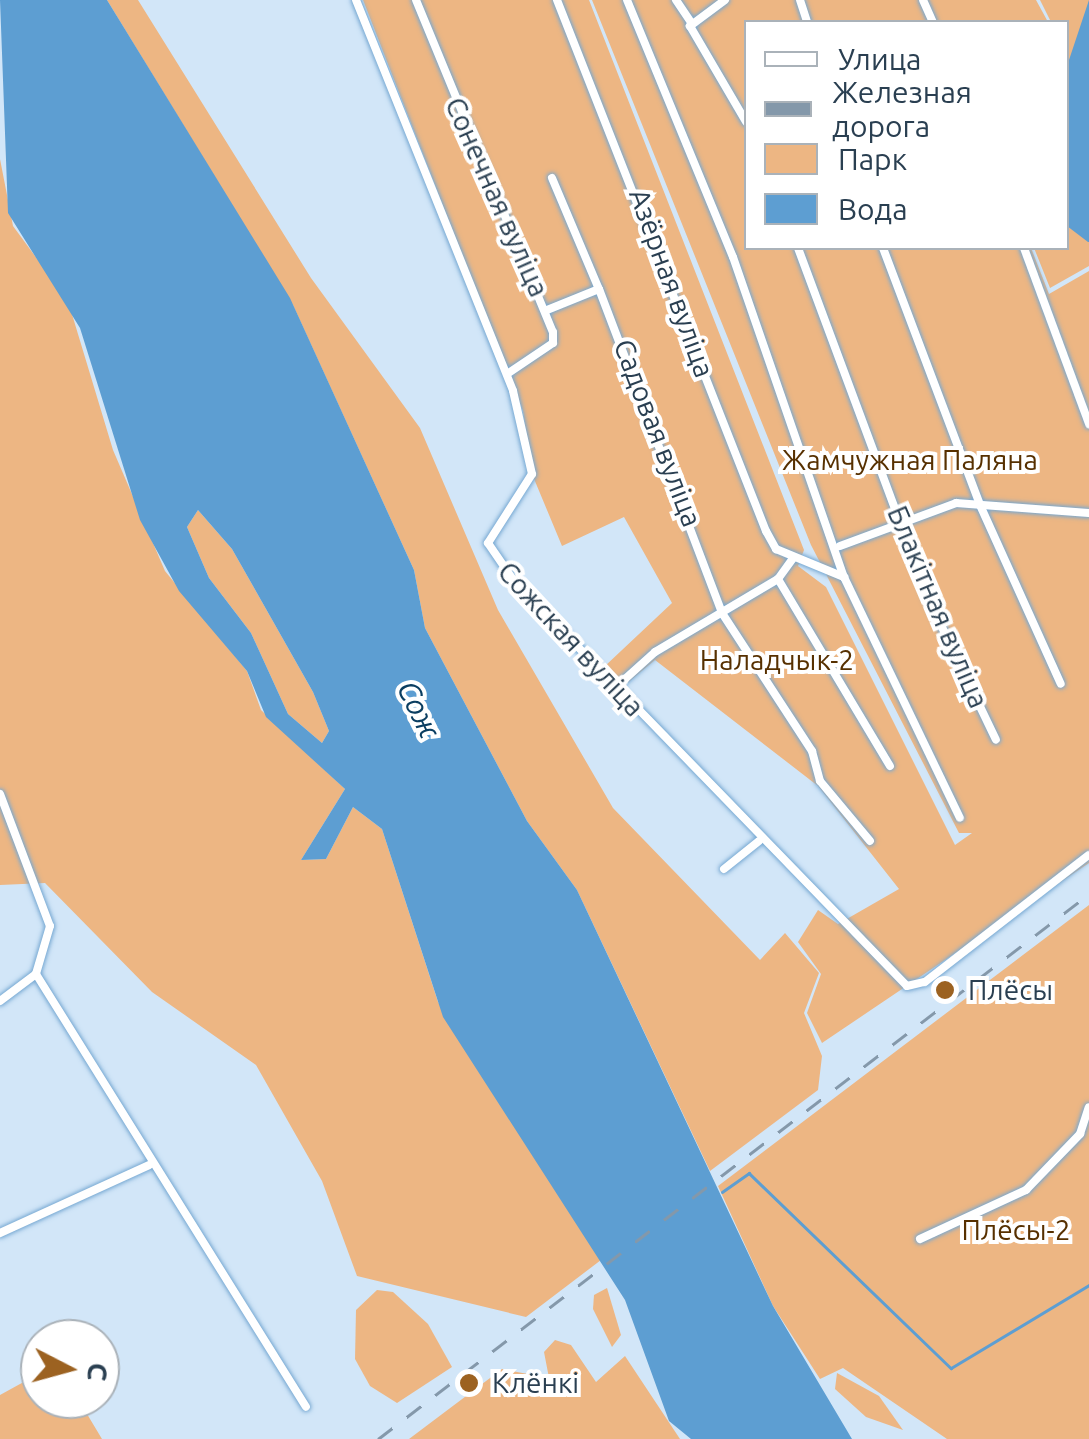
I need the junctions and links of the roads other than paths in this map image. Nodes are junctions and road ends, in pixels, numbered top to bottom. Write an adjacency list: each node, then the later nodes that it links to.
1 (356, 0): 15 (street, Сожская вуліца)
2 (416, 0): 14 (street, Сонечная вуліца)
3 (557, 0): 21 (street, Азёрная вуліца)
4 (627, 0): 20 (street)
5 (676, 0): 7 (street)
6 (725, 0): 7 (street)
7 (690, 21): 8 (street)
8 (744, 118)
9 (552, 178): 13 (street, Садовая вуліца)
10 (799, 250): 19 (street, Блакітная вуліца)
11 (884, 250): 17 (street)
12 (1025, 250): 16 (street)
13 (600, 289): 14 (street); 24 (street, Садовая вуліца)
14 (546, 310): 15 (street, Сонечная вуліца)
15 (507, 374): 26 (street, Сожская вуліца)
16 (1089, 424)
17 (980, 505): 18 (street); 19 (street); 25 (street)
18 (1089, 513)
19 (900, 522): 20 (street); 27 (street, Блакітная вуліца)
20 (840, 546): 22 (street)
21 (794, 558): 22 (street); 23 (street)
22 (844, 577): 30 (street)
23 (778, 579): 24 (street); 28 (street)
24 (722, 612): 26 (street); 32 (street)
25 (1060, 684)
26 (614, 688): 31 (street, Сожская вуліца)
27 (996, 740)
28 (890, 766)
29 (0, 794): 35 (street)
30 (960, 818)
31 (759, 841): 33 (street, Сожская вуліца); 34 (street)
32 (870, 841)
33 (1089, 855)
34 (724, 868)
35 (36, 974): 36 (street); 38 (street)
36 (0, 1001)
37 (1089, 1106): 40 (street)
38 (150, 1166): 39 (street); 41 (street)
39 (0, 1234)
40 (920, 1239)
41 (306, 1406)

